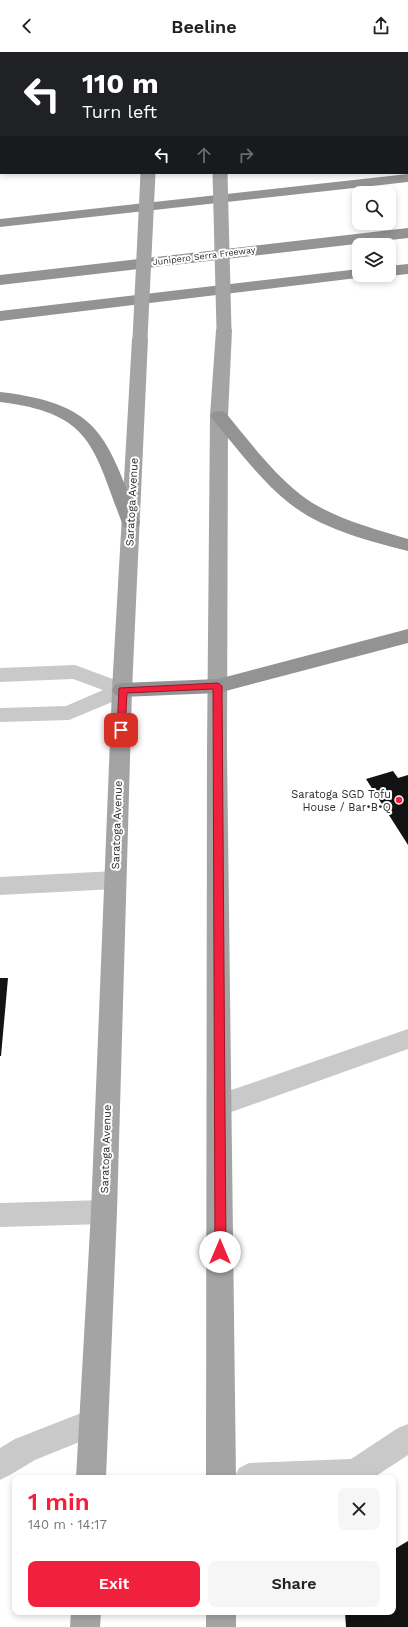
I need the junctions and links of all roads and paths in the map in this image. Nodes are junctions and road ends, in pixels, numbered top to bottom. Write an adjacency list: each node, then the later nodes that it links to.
1 (148, 174): 13 (main road, Saratoga Avenue, bridge)
2 (220, 174): 12 (main road, bridge)
3 (408, 178): 4 (highway)
4 (0, 223)
5 (408, 233): 9 (highway, Junipero Serra Freeway)
6 (408, 269): 7 (highway)
7 (396, 270)
8 (352, 275): 10 (highway)
9 (0, 280)
10 (0, 316)
11 (0, 397): 13 (highway)
12 (219, 416): 14 (highway); 17 (main road)
13 (131, 523): 18 (main road, Saratoga Avenue)
14 (408, 545)
15 (408, 636): 17 (highway)
16 (0, 675): 18 (lane)
17 (218, 686): 18 (highway); 23 (main road)
18 (122, 690): 19 (lane); 20 (main road, Saratoga Avenue)
19 (0, 715)
20 (115, 880): 21 (lane); 24 (main road, Saratoga Avenue)
21 (0, 886)
22 (408, 1039): 23 (lane)
23 (220, 1105): 30 (main road)
24 (104, 1212): 25 (lane); 26 (main road, Saratoga Avenue)
25 (0, 1215)
26 (94, 1422): 28 (lane); 29 (main road, Saratoga Avenue)
27 (408, 1438): 31 (lane)
28 (0, 1466)
29 (91, 1475)
30 (221, 1475)
31 (277, 1475)
32 (86, 1615): 34 (main road)
33 (221, 1615): 35 (main road)
34 (85, 1627)
35 (221, 1627)

